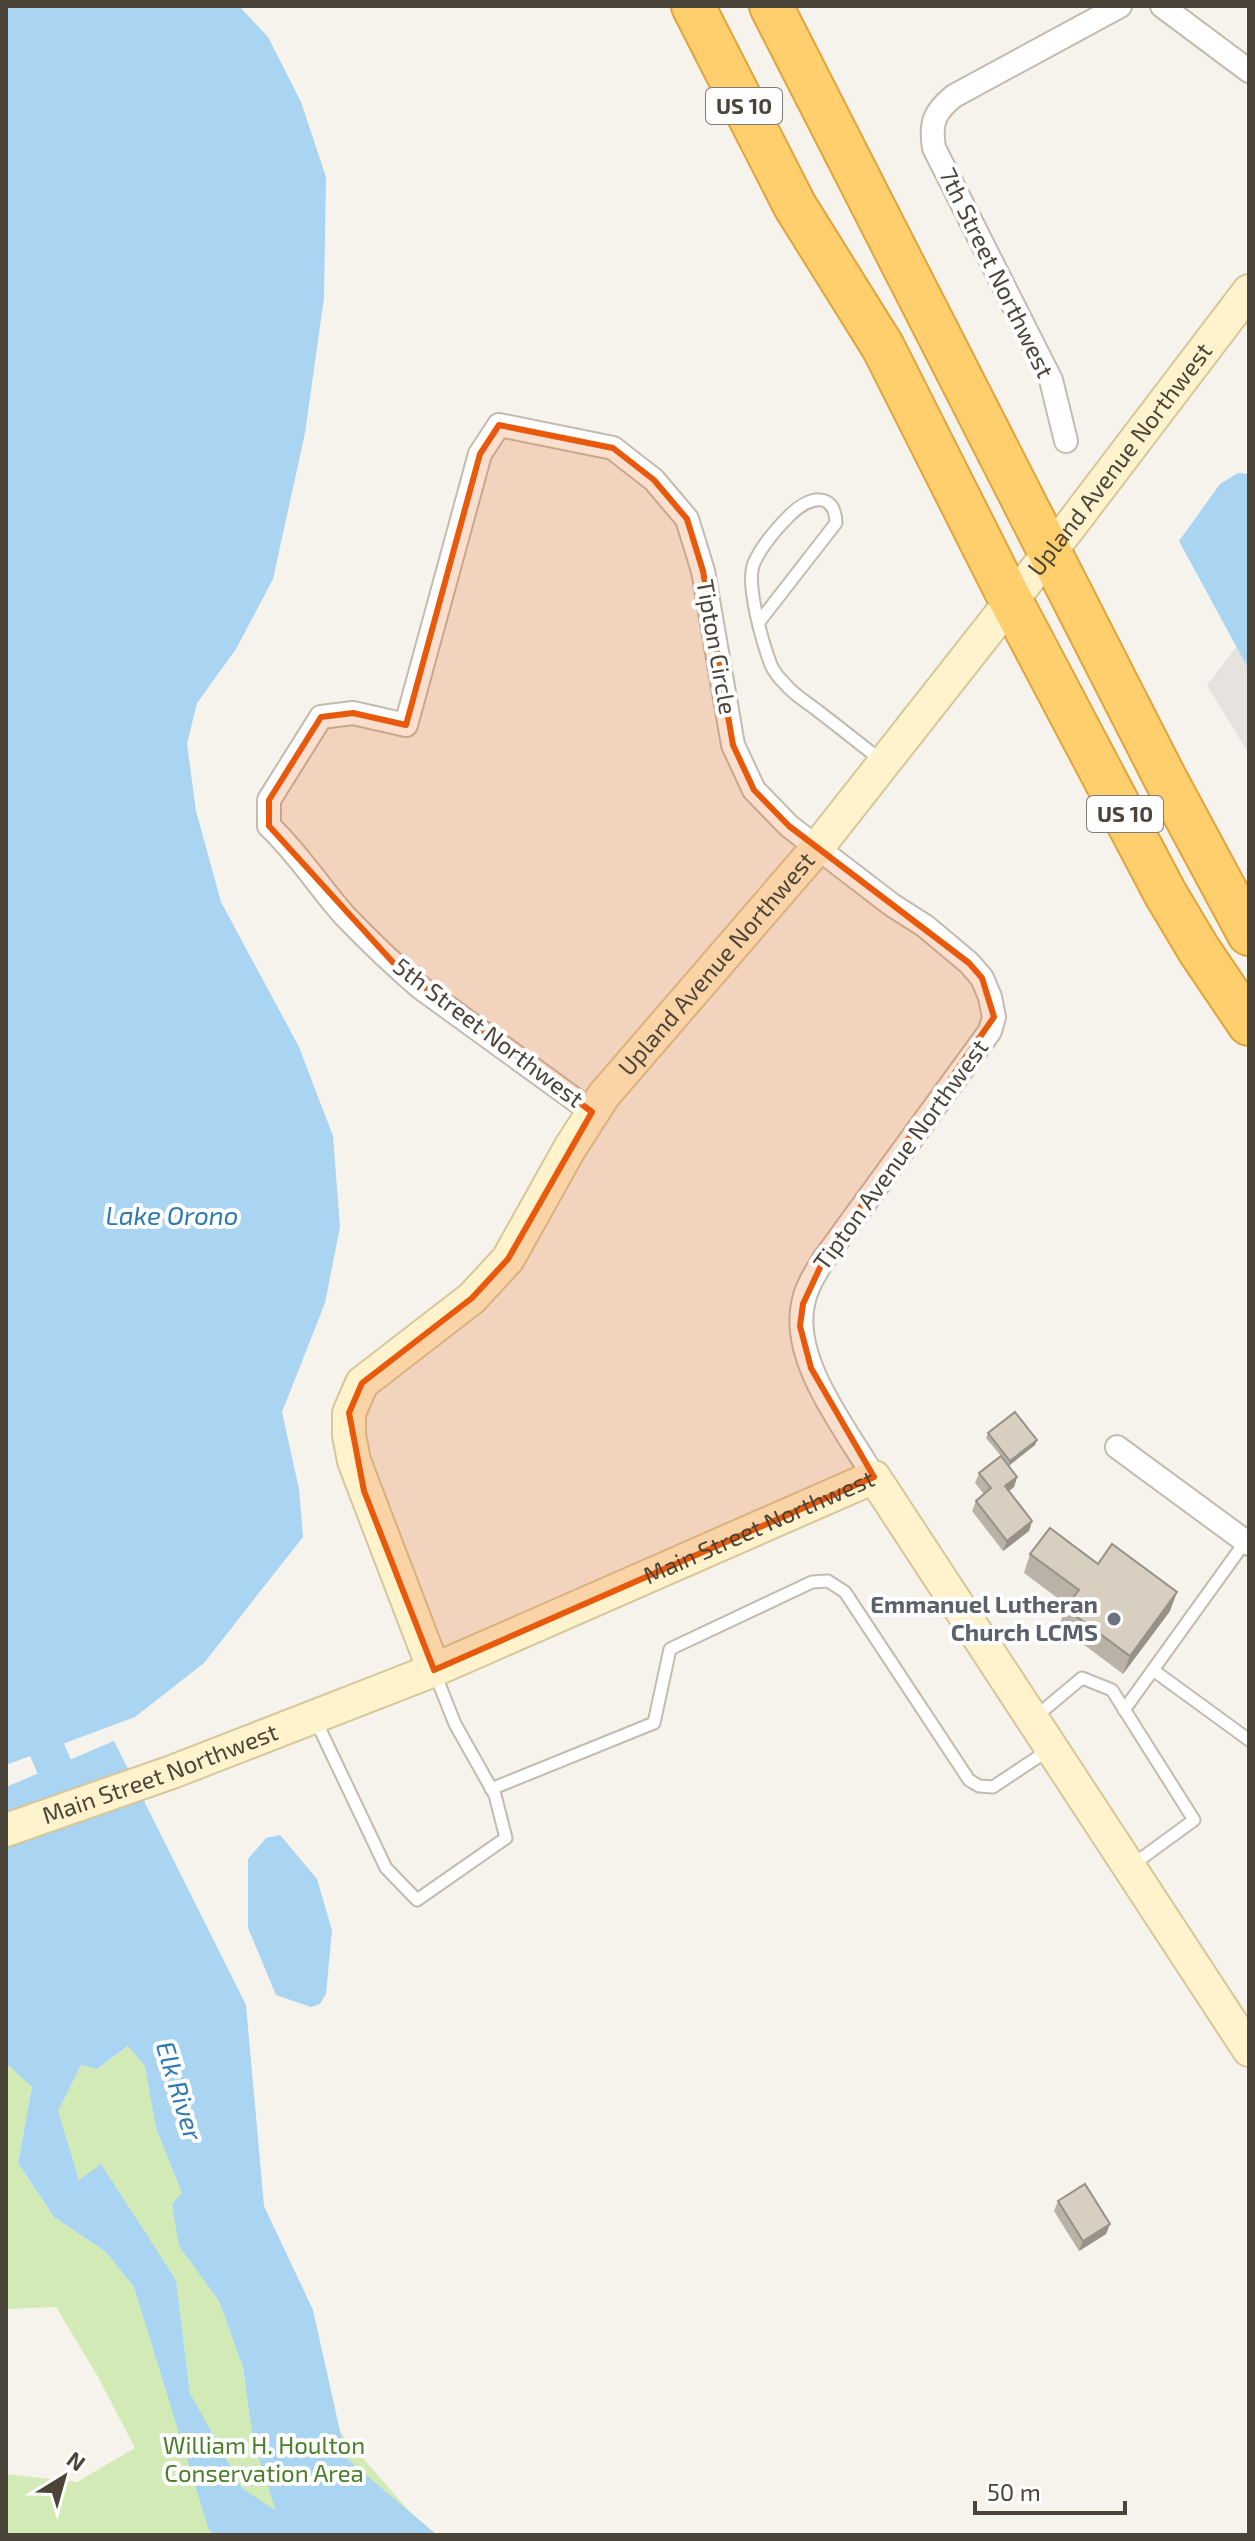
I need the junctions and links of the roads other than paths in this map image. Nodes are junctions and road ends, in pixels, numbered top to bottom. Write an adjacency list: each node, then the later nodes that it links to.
1 (693, 6): 10 (highway, US 10)
2 (771, 6): 9 (highway, US 10)
3 (1120, 6): 7 (street, 7th Street Northwest)
4 (1162, 6): 5 (street)
5 (1249, 71)
6 (1249, 291): 9 (street, Upland Avenue Northwest)
7 (1066, 441)
8 (613, 448): 13 (street, Tipton Circle); 16 (street, 5th Street Northwest)
9 (1050, 552): 10 (street, Upland Avenue Northwest); 14 (highway, US 10)
10 (1010, 599): 12 (street, Upland Avenue Northwest); 15 (highway, US 10)
11 (759, 622): 11 (lane); 12 (lane)
12 (885, 763): 13 (street, Upland Avenue Northwest)
13 (817, 848): 16 (street, Upland Avenue Northwest); 18 (street, Tipton Avenue Northwest)
14 (1249, 934)
15 (1249, 1024)
16 (592, 1112): 20 (street, Upland Avenue Northwest)
17 (1117, 1447): 19 (street)
18 (874, 1477): 20 (street, Main Street Northwest); 24 (street, Main Street Northwest)
19 (1247, 1543): 21 (lane)
20 (434, 1670): 23 (street, Main Street Northwest); 27 (lane)
21 (1153, 1670): 22 (lane); 25 (lane)
22 (1124, 1710): 24 (lane); 29 (lane)
23 (314, 1717): 27 (lane); 28 (street, Main Street Northwest)
24 (1034, 1719): 26 (street, Main Street Northwest)
25 (1249, 1740)
26 (1052, 1747): 27 (lane); 29 (street, Main Street Northwest)
27 (491, 1789)
28 (6, 1830)
29 (1130, 1866): 30 (street, Main Street Northwest)
30 (1249, 2050)

